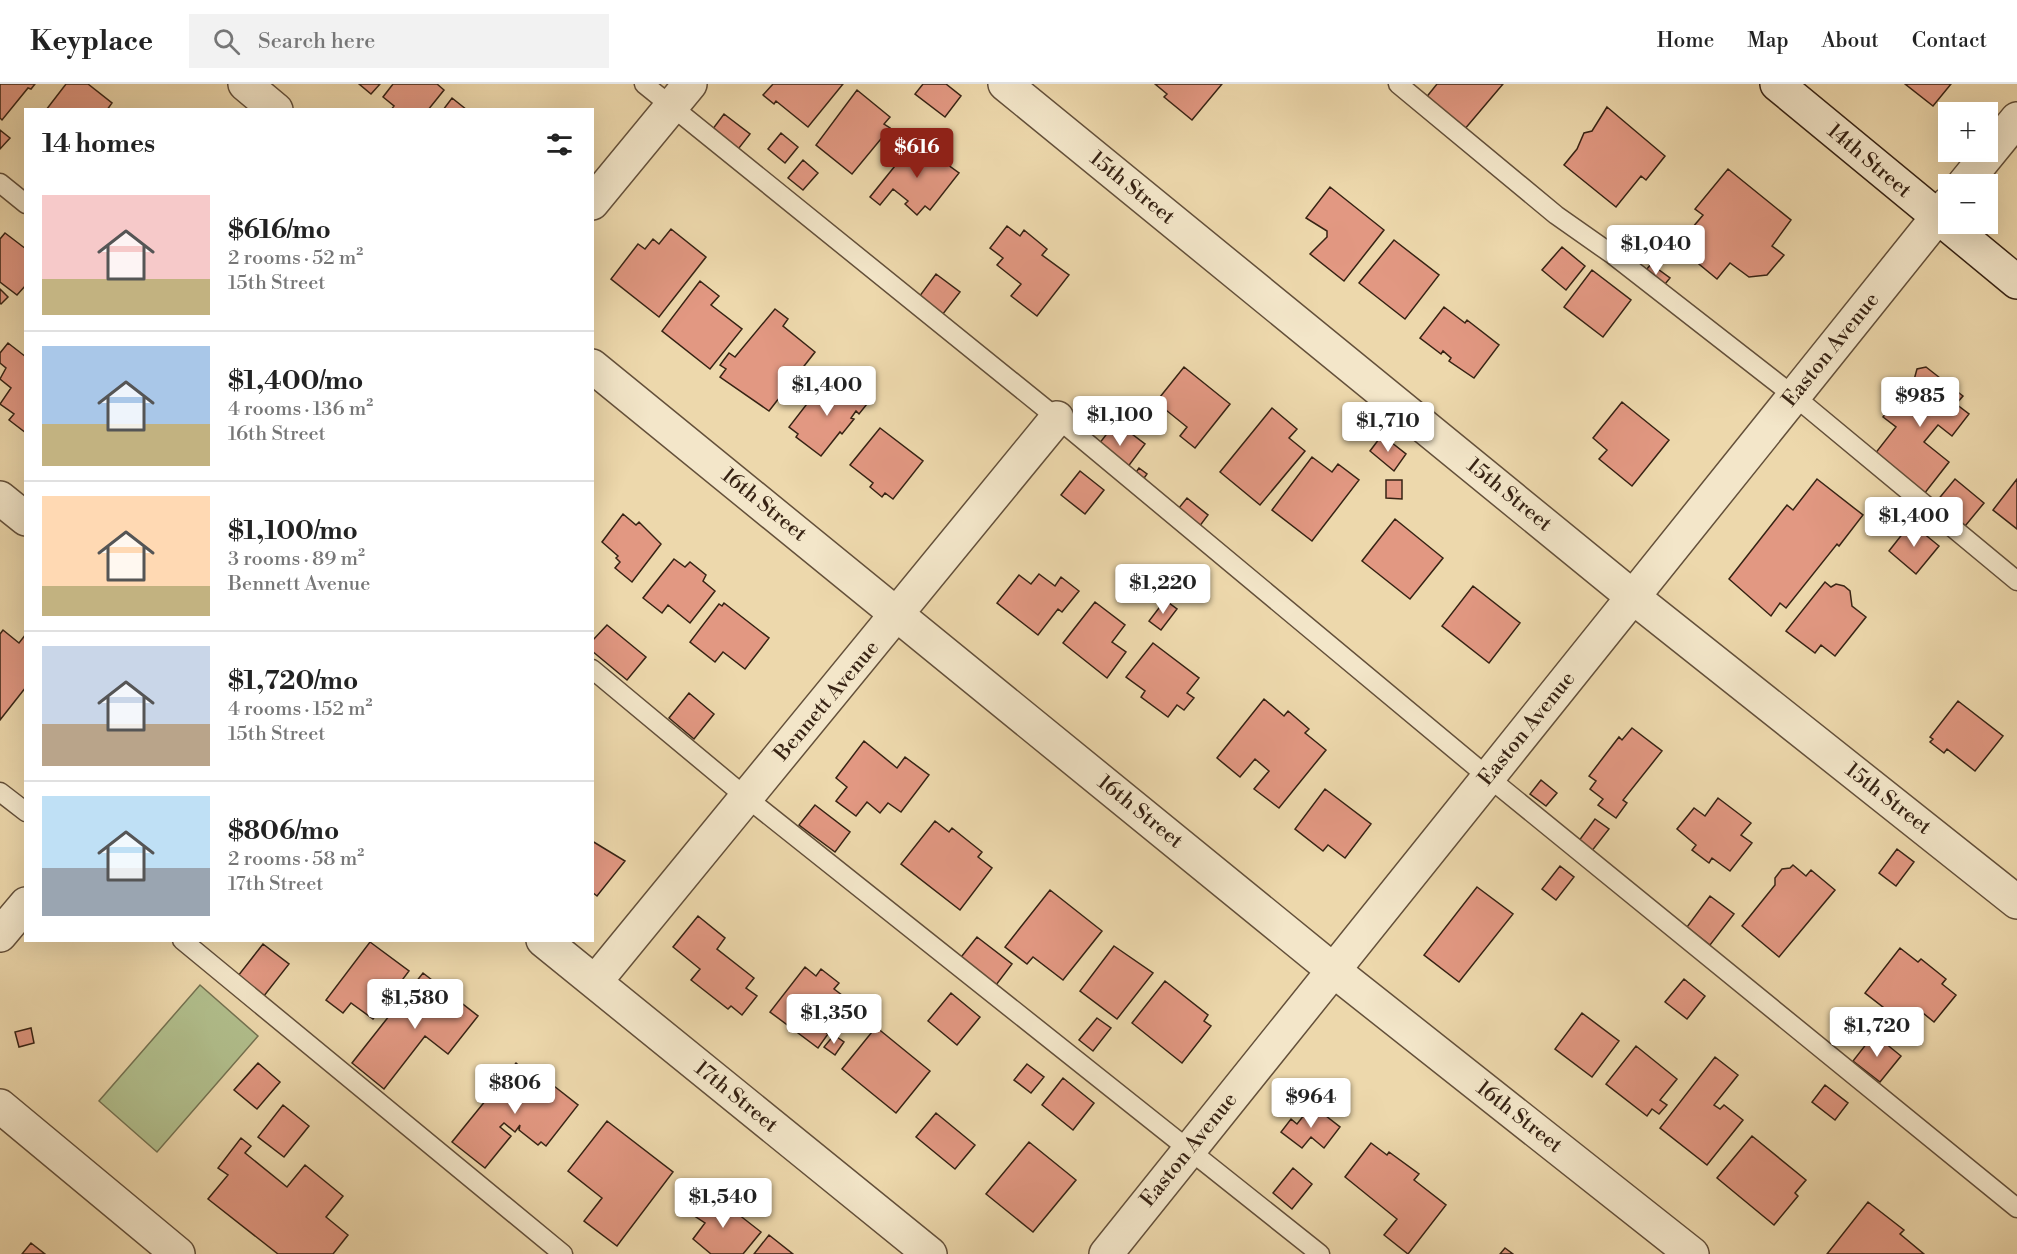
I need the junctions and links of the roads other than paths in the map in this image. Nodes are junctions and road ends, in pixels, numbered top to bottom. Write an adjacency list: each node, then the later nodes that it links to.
1 (245, 84): 7 (street)
2 (644, 84): 6 (lane)
3 (1005, 84): 23 (street, 15th Street)
4 (1398, 84): 18 (lane)
5 (1777, 84): 13 (street, 14th Street)
6 (681, 95): 11 (street); 19 (lane)
7 (274, 108)
8 (2017, 119): 9 (street)
9 (1972, 174)
10 (0, 183): 12 (lane)
11 (594, 201)
12 (24, 202)
13 (1938, 207)
14 (1938, 217): 18 (street, Easton Avenue)
15 (1967, 234): 16 (street, 14th Street)
16 (2017, 282)
17 (594, 368): 24 (street, 16th Street)
18 (1794, 396): 22 (lane); 23 (street, Easton Avenue)
19 (1057, 418): 24 (street, Bennett Avenue); 26 (lane)
20 (0, 498): 21 (street)
21 (24, 517)
22 (2017, 581)
23 (1633, 597): 26 (street, Easton Avenue); 30 (street, 15th Street)
24 (898, 614): 28 (street, Bennett Avenue); 35 (street, 16th Street)
25 (594, 671): 28 (lane)
26 (1488, 777): 35 (street, Easton Avenue); 39 (lane)
27 (0, 792): 29 (lane)
28 (747, 798): 36 (street, Bennett Avenue); 38 (lane)
29 (24, 811)
30 (2017, 902)
31 (24, 906): 32 (street)
32 (0, 935)
33 (184, 942): 41 (lane)
34 (545, 942): 36 (street, 17th Street)
35 (1333, 970): 38 (street, Easton Avenue); 45 (street, 16th Street)
36 (595, 982): 42 (street, 17th Street)
37 (0, 1106): 40 (street)
38 (1190, 1149): 43 (street, Easton Avenue); 44 (lane)
39 (2017, 1208)
40 (178, 1254)
41 (563, 1254)
42 (930, 1254)
43 (1106, 1254)
44 (1320, 1254)
45 (1692, 1254)

